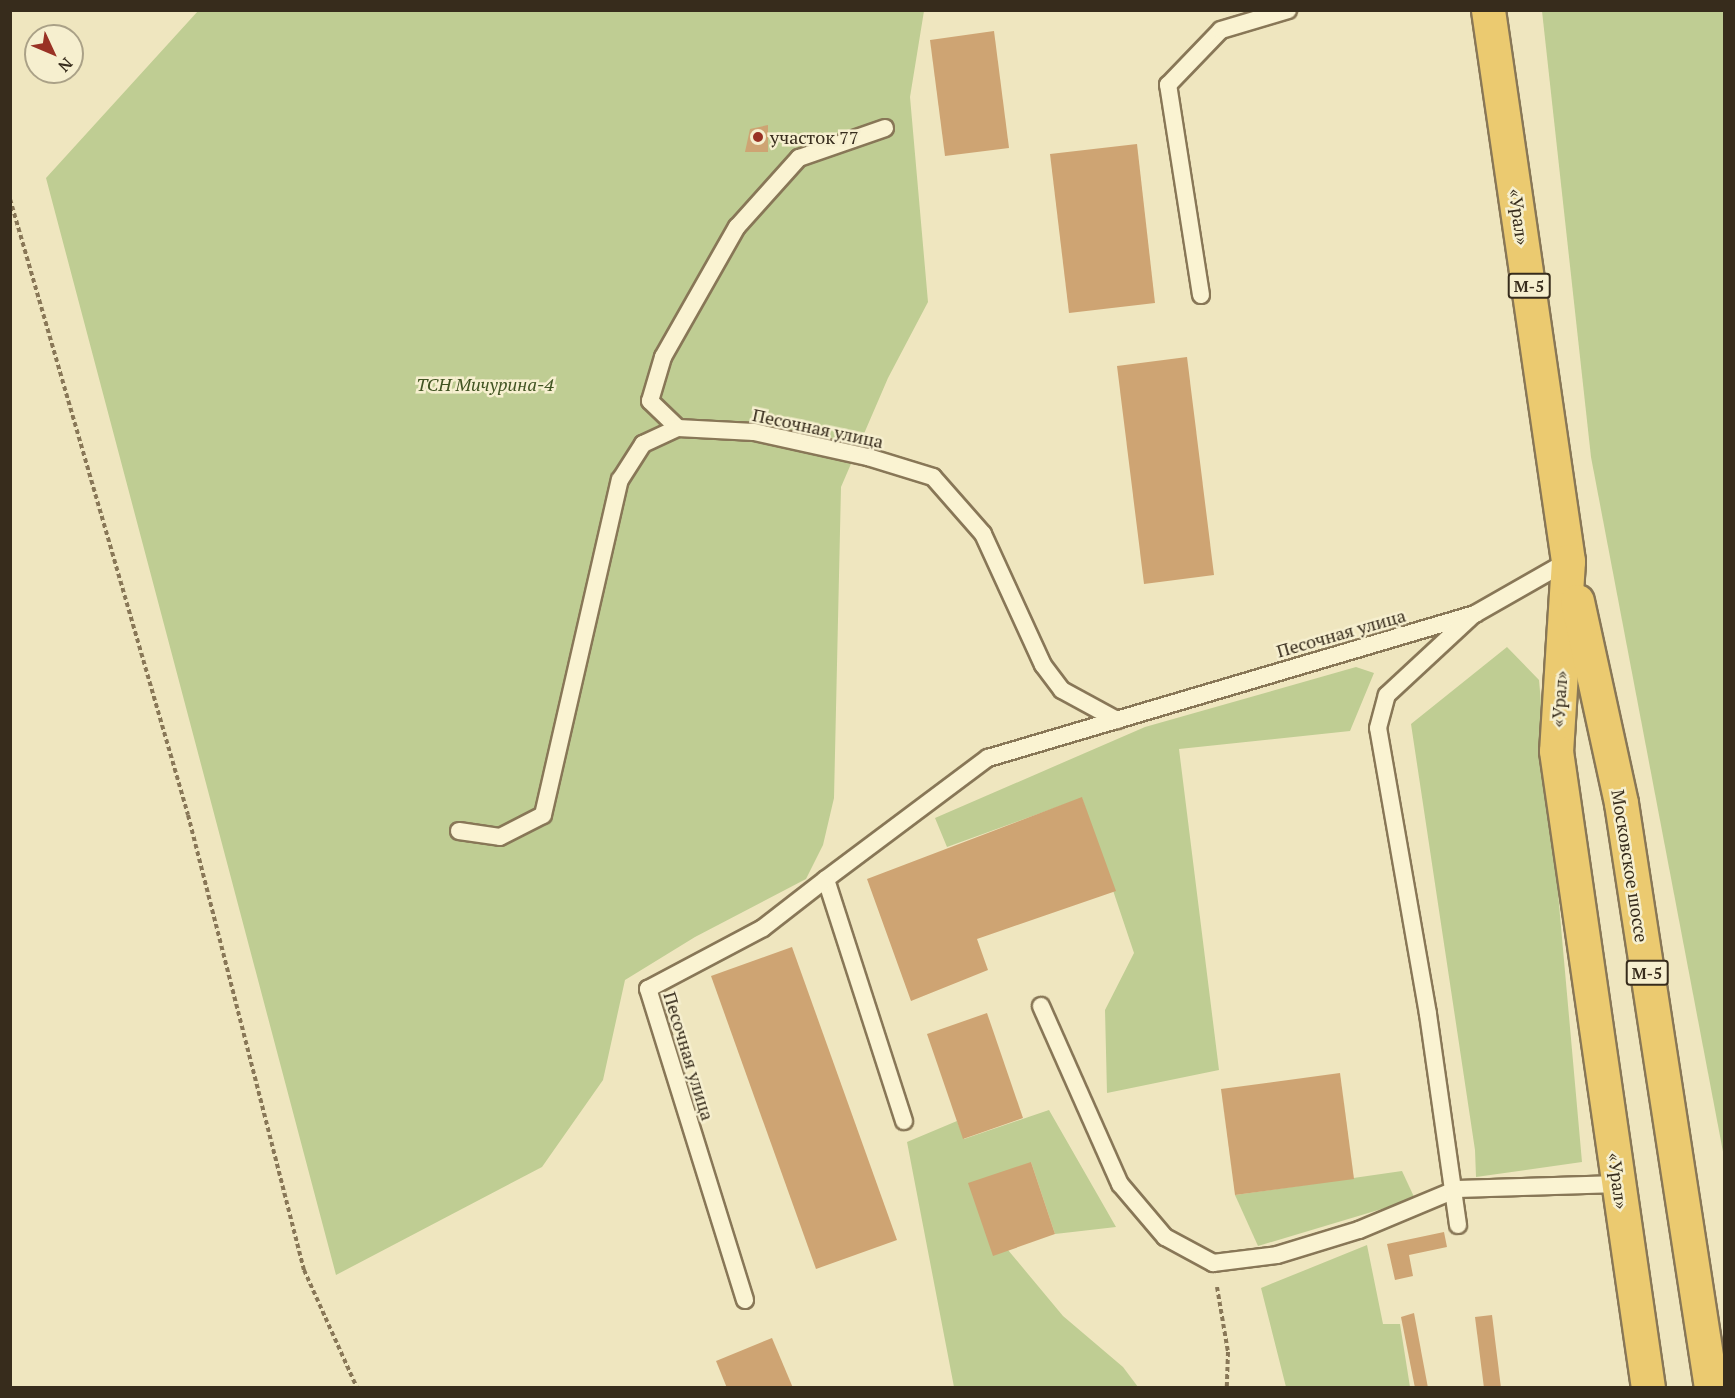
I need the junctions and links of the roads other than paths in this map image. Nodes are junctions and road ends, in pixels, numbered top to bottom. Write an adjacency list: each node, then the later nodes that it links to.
1 (1288, 10): 4 (lane)
2 (1488, 10): 6 (highway, «Урал» / М-5)
3 (885, 128): 5 (lane)
4 (1201, 295)
5 (678, 428): 8 (lane, Песочная улица); 9 (lane, Песочная улица)
6 (1568, 561): 7 (lane, Песочная улица); 13 (highway, «Урал» / М-5); 18 (highway, Московское шоссе / М-5)
7 (1475, 614): 8 (lane, Песочная улица); 14 (lane)
8 (1117, 720): 10 (lane, Песочная улица)
9 (459, 831)
10 (826, 879): 12 (lane); 16 (lane, Песочная улица)
11 (1041, 1006): 14 (lane)
12 (904, 1121)
13 (1619, 1184): 14 (lane); 17 (highway, «Урал» / М-5)
14 (1451, 1191): 15 (lane)
15 (1458, 1225)
16 (745, 1300)
17 (1648, 1388)
18 (1711, 1388)

